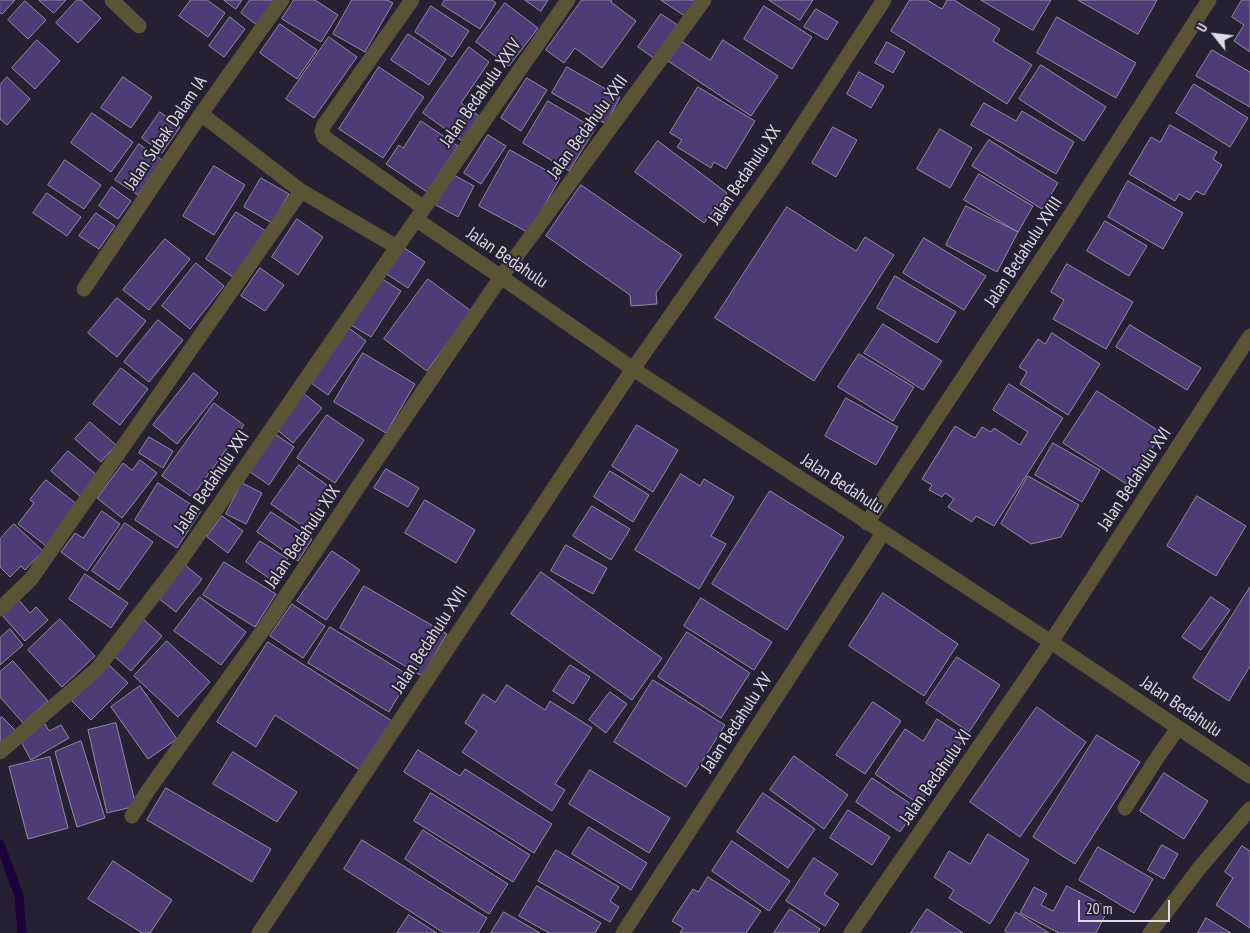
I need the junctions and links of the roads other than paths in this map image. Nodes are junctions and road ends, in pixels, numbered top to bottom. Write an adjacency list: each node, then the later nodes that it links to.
1 (112, 0): 8 (street)
2 (282, 0): 9 (street, Jalan Subak Dalam IA)
3 (412, 0): 11 (street, Jalan Bedahulu)
4 (568, 0): 11 (street, Jalan Bedahulu XXIV)
5 (704, 0): 13 (street, Jalan Bedahulu XXII)
6 (884, 0): 16 (street, Jalan Bedahulu XX)
7 (1209, 0): 17 (street, Jalan Bedahulu XVIII)
8 (140, 26)
9 (201, 114): 10 (street); 14 (street, Jalan Subak Dalam IA)
10 (301, 191): 12 (street); 19 (street)
11 (420, 214): 12 (street, Jalan Bedahulu XXI); 13 (street, Jalan Bedahulu)
12 (397, 247): 22 (street, Jalan Bedahulu XXI)
13 (502, 276): 16 (street, Jalan Bedahulu); 26 (street, Jalan Bedahulu XIX)
14 (84, 289)
15 (1250, 336): 20 (street, Jalan Bedahulu XVI)
16 (633, 369): 17 (street, Jalan Bedahulu); 27 (street, Jalan Bedahulu XVII)
17 (867, 523): 18 (street, Jalan Bedahulu)
18 (883, 532): 20 (street, Jalan Bedahulu); 28 (street, Jalan Bedahulu XV)
19 (0, 609)
20 (1052, 642): 21 (street, Jalan Bedahulu); 29 (street, Jalan Bedahulu XI)
21 (1178, 728): 23 (street, Jalan Bedahulu); 24 (street)
22 (0, 752)
23 (1250, 776)
24 (1125, 808)
25 (1250, 808): 30 (street)
26 (132, 816)
27 (259, 933)
28 (623, 933)
29 (851, 933)
30 (1150, 933)

